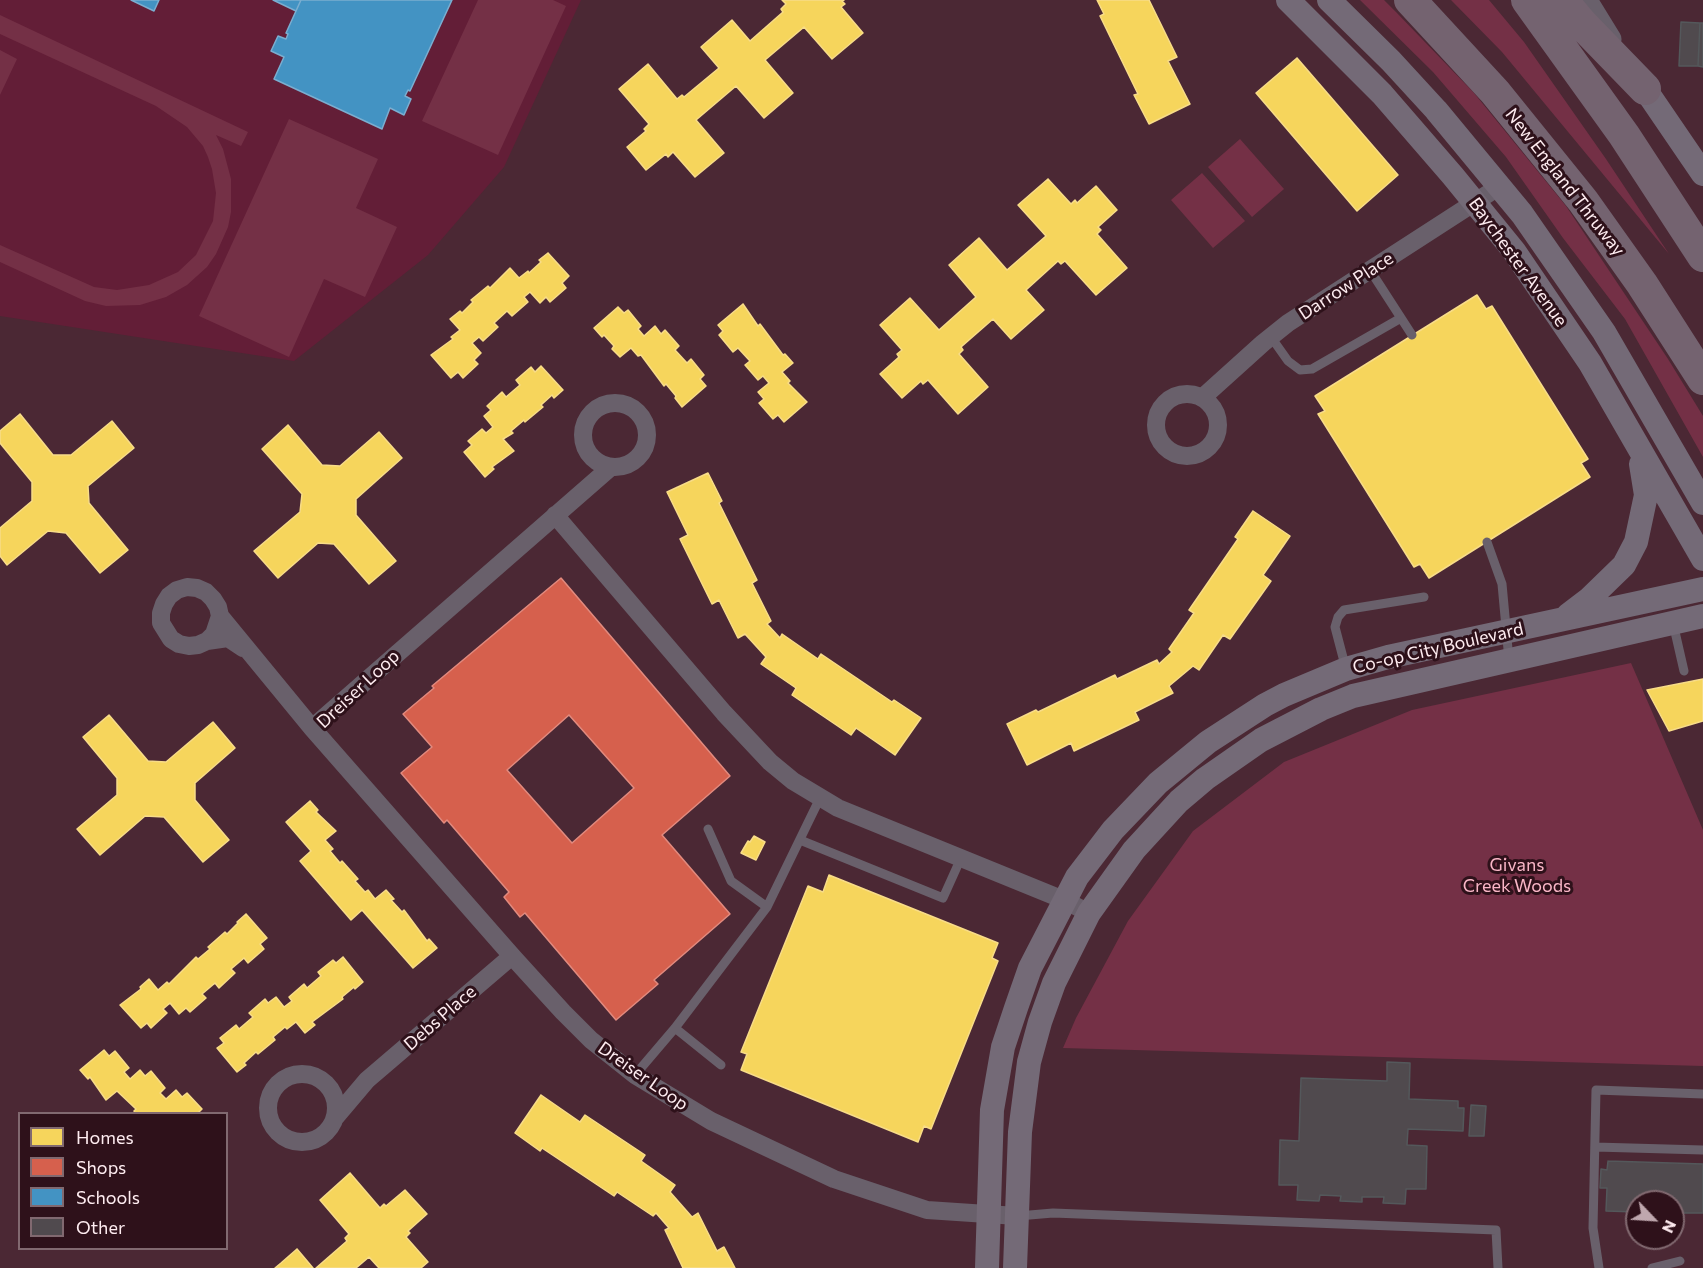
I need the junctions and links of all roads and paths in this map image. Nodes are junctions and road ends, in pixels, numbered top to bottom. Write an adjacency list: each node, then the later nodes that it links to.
1 (1288, 0): 10 (main road, Baychester Avenue)
2 (1329, 0): 9 (main road, Baychester Avenue)
3 (1410, 0): 16 (highway, New England Thruway)
4 (1527, 0): 11 (highway)
5 (1562, 0): 7 (highway)
6 (1587, 0): 7 (street)
7 (1645, 89): 8 (main road)
8 (1703, 174)
9 (1500, 186): 10 (street, Darrow Place); 20 (main road, Baychester Avenue)
10 (1475, 202): 12 (street, Darrow Place); 18 (main road, Baychester Avenue)
11 (1703, 256)
12 (1370, 270): 13 (lane); 15 (street, Darrow Place)
13 (1401, 318): 14 (lane); 15 (lane)
14 (1412, 335)
15 (1271, 337): 17 (street, Darrow Place)
16 (1703, 379)
17 (1203, 398)
18 (1639, 448): 23 (main road, Baychester Avenue); 28 (main road)
19 (611, 467): 21 (street, Dreiser Loop)
20 (1703, 503)
21 (555, 515): 37 (street, Dreiser Loop); 38 (street)
22 (1487, 542): 30 (lane)
23 (1703, 559)
24 (1703, 589): 28 (main road, Co-op City Boulevard)
25 (1424, 597): 34 (lane)
26 (219, 616): 31 (street); 31 (street); 32 (street)
27 (1703, 616): 29 (main road, Co-op City Boulevard)
28 (1561, 619): 30 (main road, Co-op City Boulevard)
29 (1673, 623): 33 (main road, Co-op City Boulevard); 35 (lane)
30 (1508, 631): 33 (lane); 34 (main road, Co-op City Boulevard)
31 (207, 641): 32 (street)
32 (249, 652): 37 (street)
33 (1509, 660): 36 (main road, Co-op City Boulevard)
34 (1346, 669): 36 (main road); 42 (main road, Co-op City Boulevard)
35 (1684, 671)
36 (1353, 696): 44 (main road, Co-op City Boulevard)
37 (312, 728): 45 (street, Dreiser Loop)
38 (820, 798): 40 (lane); 41 (street)
39 (708, 829): 43 (lane)
40 (800, 840): 41 (lane); 43 (lane)
41 (961, 858): 42 (street)
42 (1064, 900): 44 (street); 55 (main road, Co-op City Boulevard)
43 (767, 907): 46 (lane)
44 (1089, 913): 56 (main road, Co-op City Boulevard)
45 (512, 956): 48 (street, Dreiser Loop); 49 (street, Debs Place)
46 (675, 1028): 47 (lane); 48 (lane)
47 (722, 1065)
48 (635, 1075): 55 (street, Dreiser Loop)
49 (368, 1080): 50 (street, Debs Place); 52 (street, Debs Place)
50 (330, 1088): 52 (street); 52 (street, Debs Place)
51 (1703, 1095): 53 (lane)
52 (334, 1119)
53 (1594, 1147): 54 (lane); 61 (lane)
54 (1703, 1150)
55 (989, 1214): 56 (street, Dreiser Loop); 58 (main road, Co-op City Boulevard)
56 (1017, 1216): 59 (main road, Co-op City Boulevard); 60 (lane)
57 (1680, 1261): 62 (lane)
58 (987, 1268)
59 (1015, 1268)
60 (1498, 1268)
61 (1599, 1268)
62 (1652, 1268)

